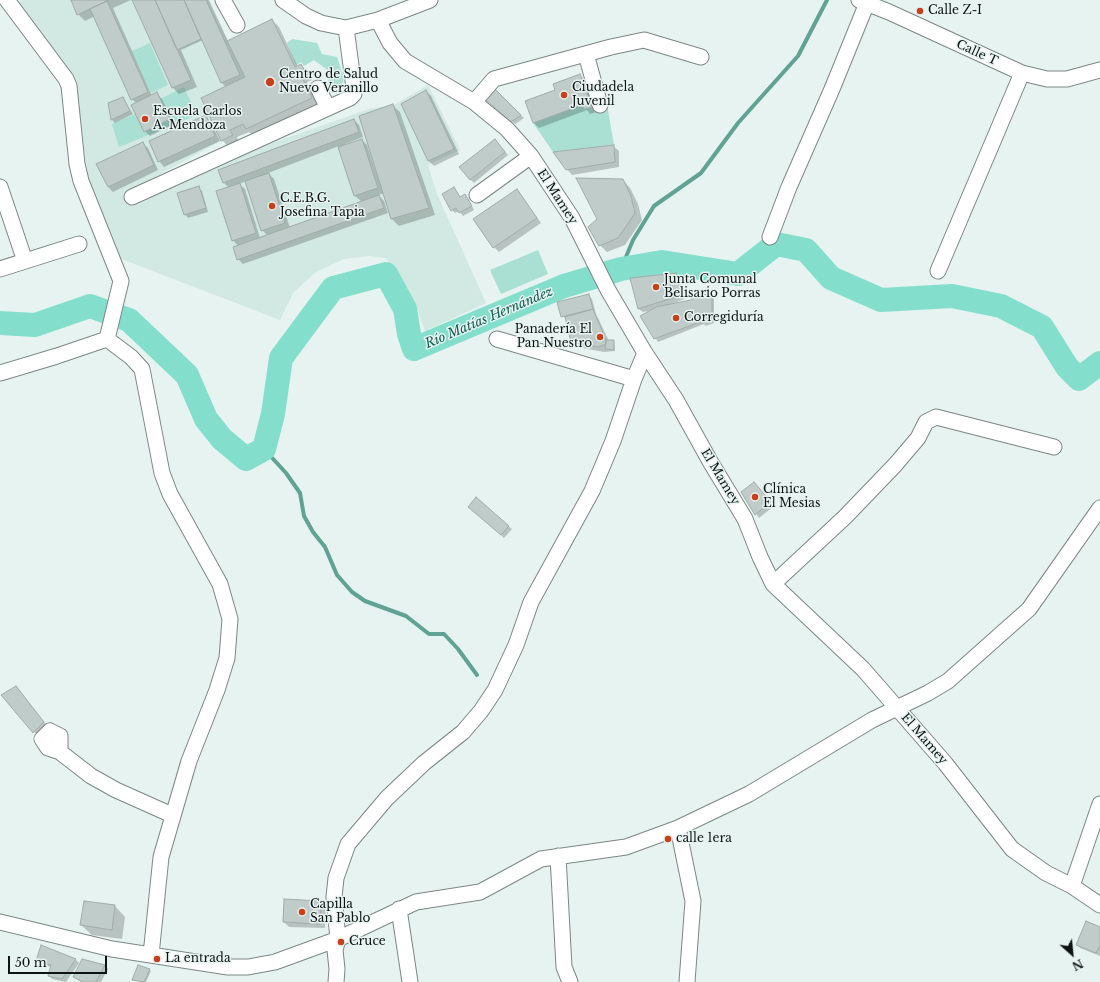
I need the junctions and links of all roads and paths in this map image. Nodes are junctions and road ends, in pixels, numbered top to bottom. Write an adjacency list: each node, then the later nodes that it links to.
1 (7, 0): 7 (street); 28 (street)
2 (223, 0): 9 (street)
3 (283, 0): 10 (street)
4 (430, 0): 8 (street)
5 (863, 2): 6 (street, Calle T); 23 (street)
6 (892, 6): 14 (street, Calle T)
7 (0, 8)
8 (378, 20): 10 (street); 16 (street, El Mamey)
9 (236, 25)
10 (346, 28): 18 (street)
11 (586, 54): 12 (street); 16 (street); 17 (street)
12 (701, 57)
13 (1100, 70): 14 (street, Calle T)
14 (1022, 73): 27 (street)
15 (318, 88): 18 (street)
16 (474, 102): 19 (street, El Mamey)
17 (600, 105)
18 (328, 108): 22 (street)
19 (531, 156): 21 (street); 30 (street, El Mamey)
20 (0, 187): 25 (street)
21 (477, 195)
22 (132, 197)
23 (770, 237)
24 (79, 244): 25 (street)
25 (25, 261): 26 (street)
26 (0, 269)
27 (938, 271)
28 (108, 332): 31 (street); 39 (street)
29 (497, 339): 32 (street)
30 (645, 353): 32 (street); 35 (street, El Mamey)
31 (0, 373)
32 (634, 379): 46 (street)
33 (1054, 448): 35 (street)
34 (1100, 508): 36 (street)
35 (773, 584): 36 (street, El Mamey)
36 (897, 708): 40 (street); 42 (street, El Mamey)
37 (60, 752): 39 (street)
38 (1100, 804): 42 (street)
39 (172, 816): 47 (street)
40 (678, 828): 41 (street); 51 (street)
41 (558, 856): 44 (street); 50 (street)
42 (1072, 886): 43 (street, El Mamey)
43 (1100, 905)
44 (399, 909): 46 (street); 49 (street)
45 (0, 922): 47 (street)
46 (338, 939): 47 (street); 48 (street)
47 (151, 955)
48 (336, 982)
49 (410, 982)
50 (570, 982)
51 (687, 982)

